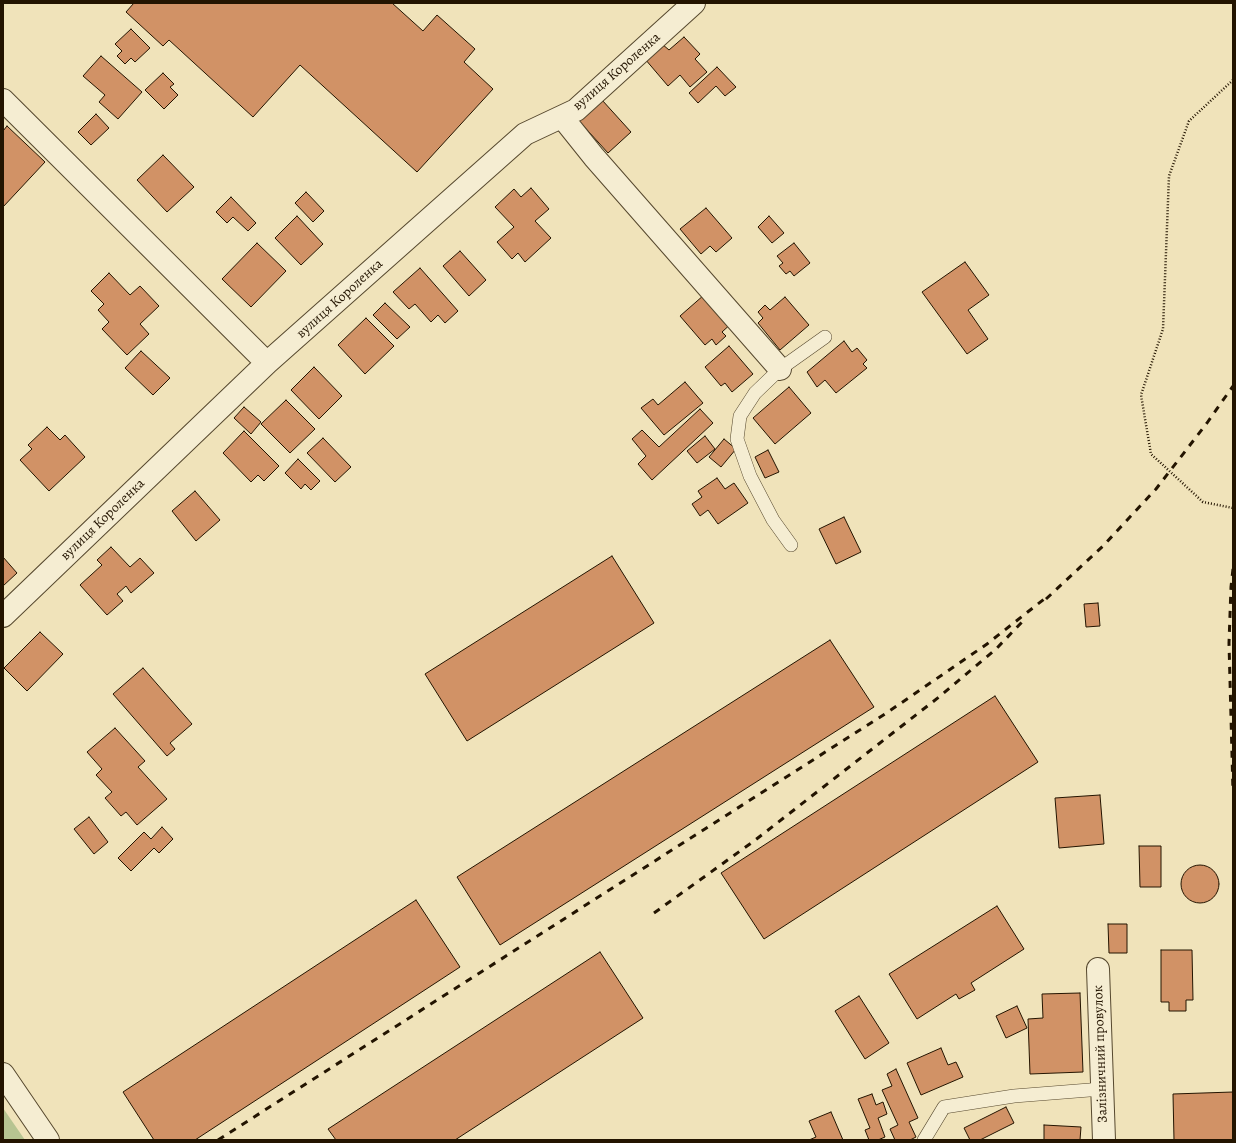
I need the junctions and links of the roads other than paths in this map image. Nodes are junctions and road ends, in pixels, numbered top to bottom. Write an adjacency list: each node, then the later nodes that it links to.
1 (694, 3): 3 (street, вулиця Короленка)
2 (3, 100): 5 (street)
3 (562, 117): 5 (street, вулиця Короленка); 6 (street)
4 (825, 338): 6 (lane)
5 (267, 363): 8 (street, вулиця Короленка)
6 (780, 369): 7 (lane)
7 (791, 545)
8 (3, 616)
9 (1098, 969): 11 (street, Залізничний провулок)
10 (3, 1074): 12 (street)
11 (1102, 1089): 13 (lane); 14 (street, Залізничний провулок)
12 (48, 1140)
13 (924, 1140)
14 (1104, 1140)

